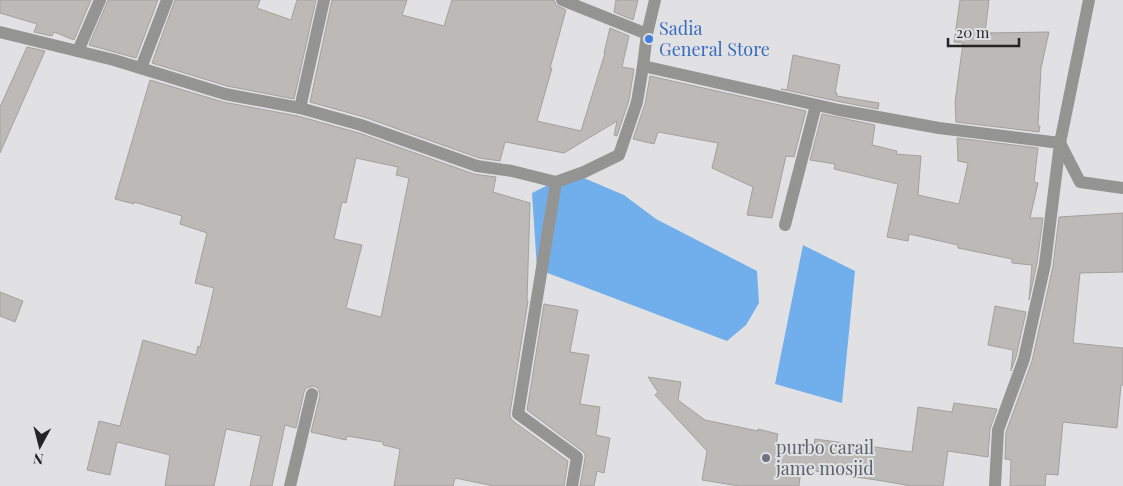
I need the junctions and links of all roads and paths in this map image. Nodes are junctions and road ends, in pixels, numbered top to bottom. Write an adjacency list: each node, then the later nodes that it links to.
1 (100, 0): 9 (street)
2 (167, 0): 11 (street)
3 (324, 0): 13 (street)
4 (562, 0): 8 (street)
5 (655, 0): 8 (street)
6 (1089, 0): 14 (street)
7 (0, 32): 9 (street)
8 (647, 34): 10 (street)
9 (78, 51): 11 (street)
10 (644, 66): 12 (street); 15 (street)
11 (141, 68): 13 (street)
12 (816, 105): 14 (street); 17 (street)
13 (300, 108): 15 (street)
14 (1060, 143): 16 (street); 21 (street)
15 (556, 182): 20 (street)
16 (1123, 188)
17 (785, 225)
18 (312, 394): 19 (street)
19 (290, 486)
20 (572, 486)
21 (995, 486)

